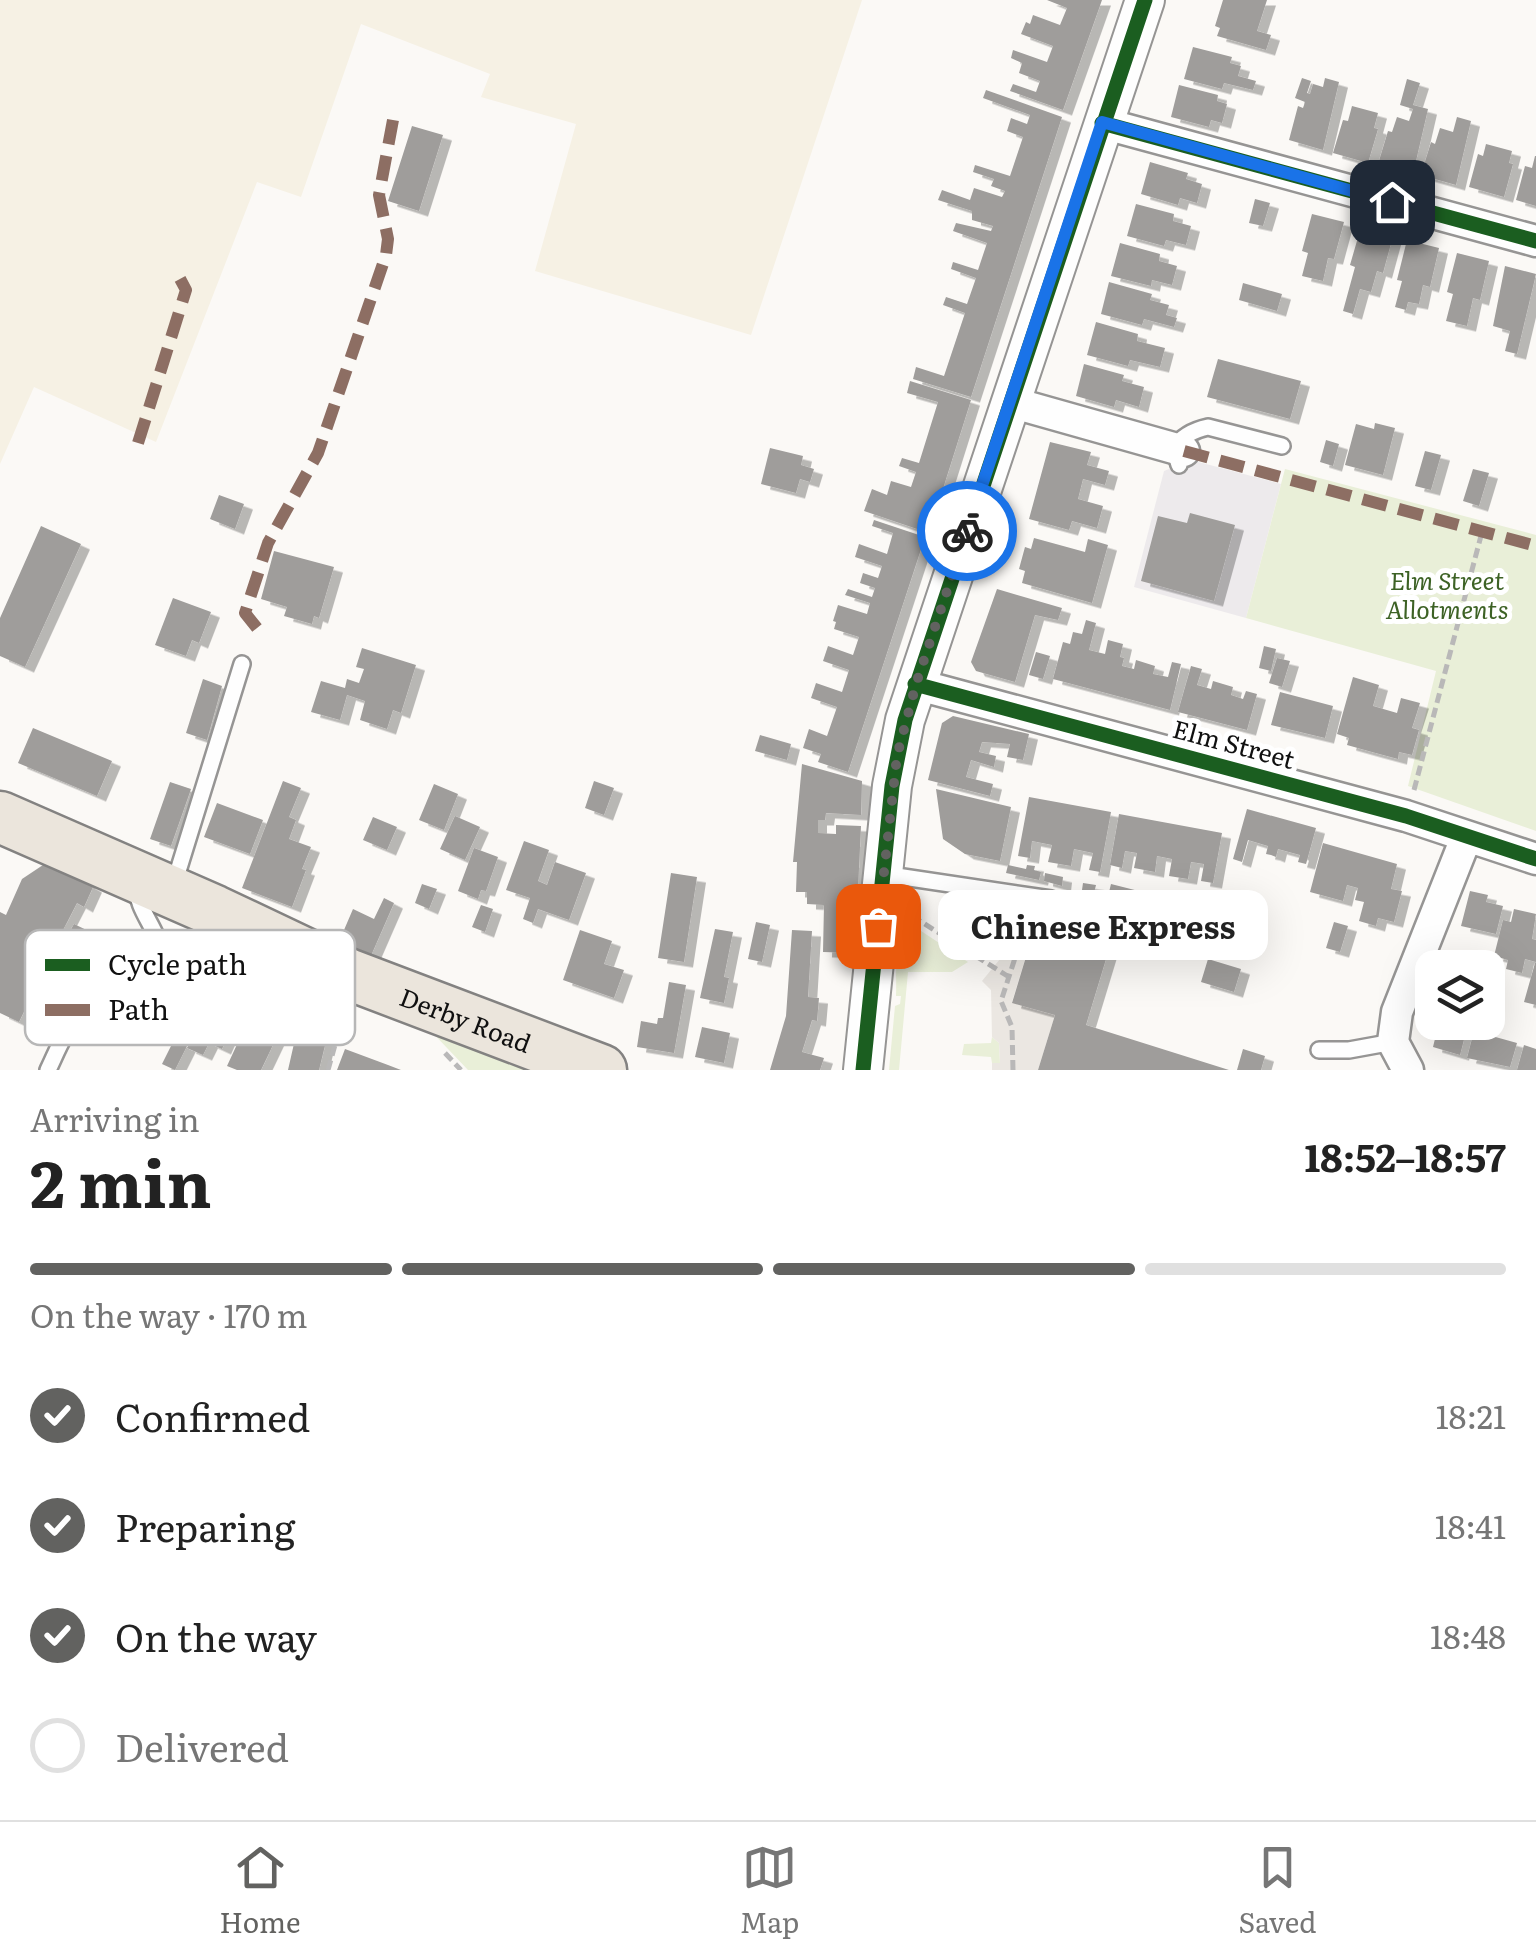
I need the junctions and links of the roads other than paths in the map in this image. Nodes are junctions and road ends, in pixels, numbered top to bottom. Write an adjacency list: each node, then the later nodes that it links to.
1 (1146, 0): 2 (street)
2 (1102, 122): 3 (street); 4 (street)
3 (1536, 241)
4 (1010, 402): 6 (street); 8 (street)
5 (1282, 446): 6 (lane)
6 (1179, 455)
7 (242, 664): 12 (lane)
8 (916, 684): 10 (street, Elm Street); 13 (street)
9 (0, 818): 12 (main road, Derby Road)
10 (1466, 838): 11 (street, Elm Street); 18 (street)
11 (1536, 859)
12 (154, 885): 14 (lane); 15 (main road, Derby Road)
13 (881, 885): 16 (lane); 23 (street)
14 (153, 930)
15 (253, 930)
16 (1166, 935)
17 (355, 976): 21 (main road, Derby Road)
18 (1393, 1042): 20 (lane); 24 (street)
19 (62, 1045): 22 (lane)
20 (1319, 1050)
21 (580, 1066)
22 (48, 1070)
23 (863, 1070)
24 (1408, 1070)

